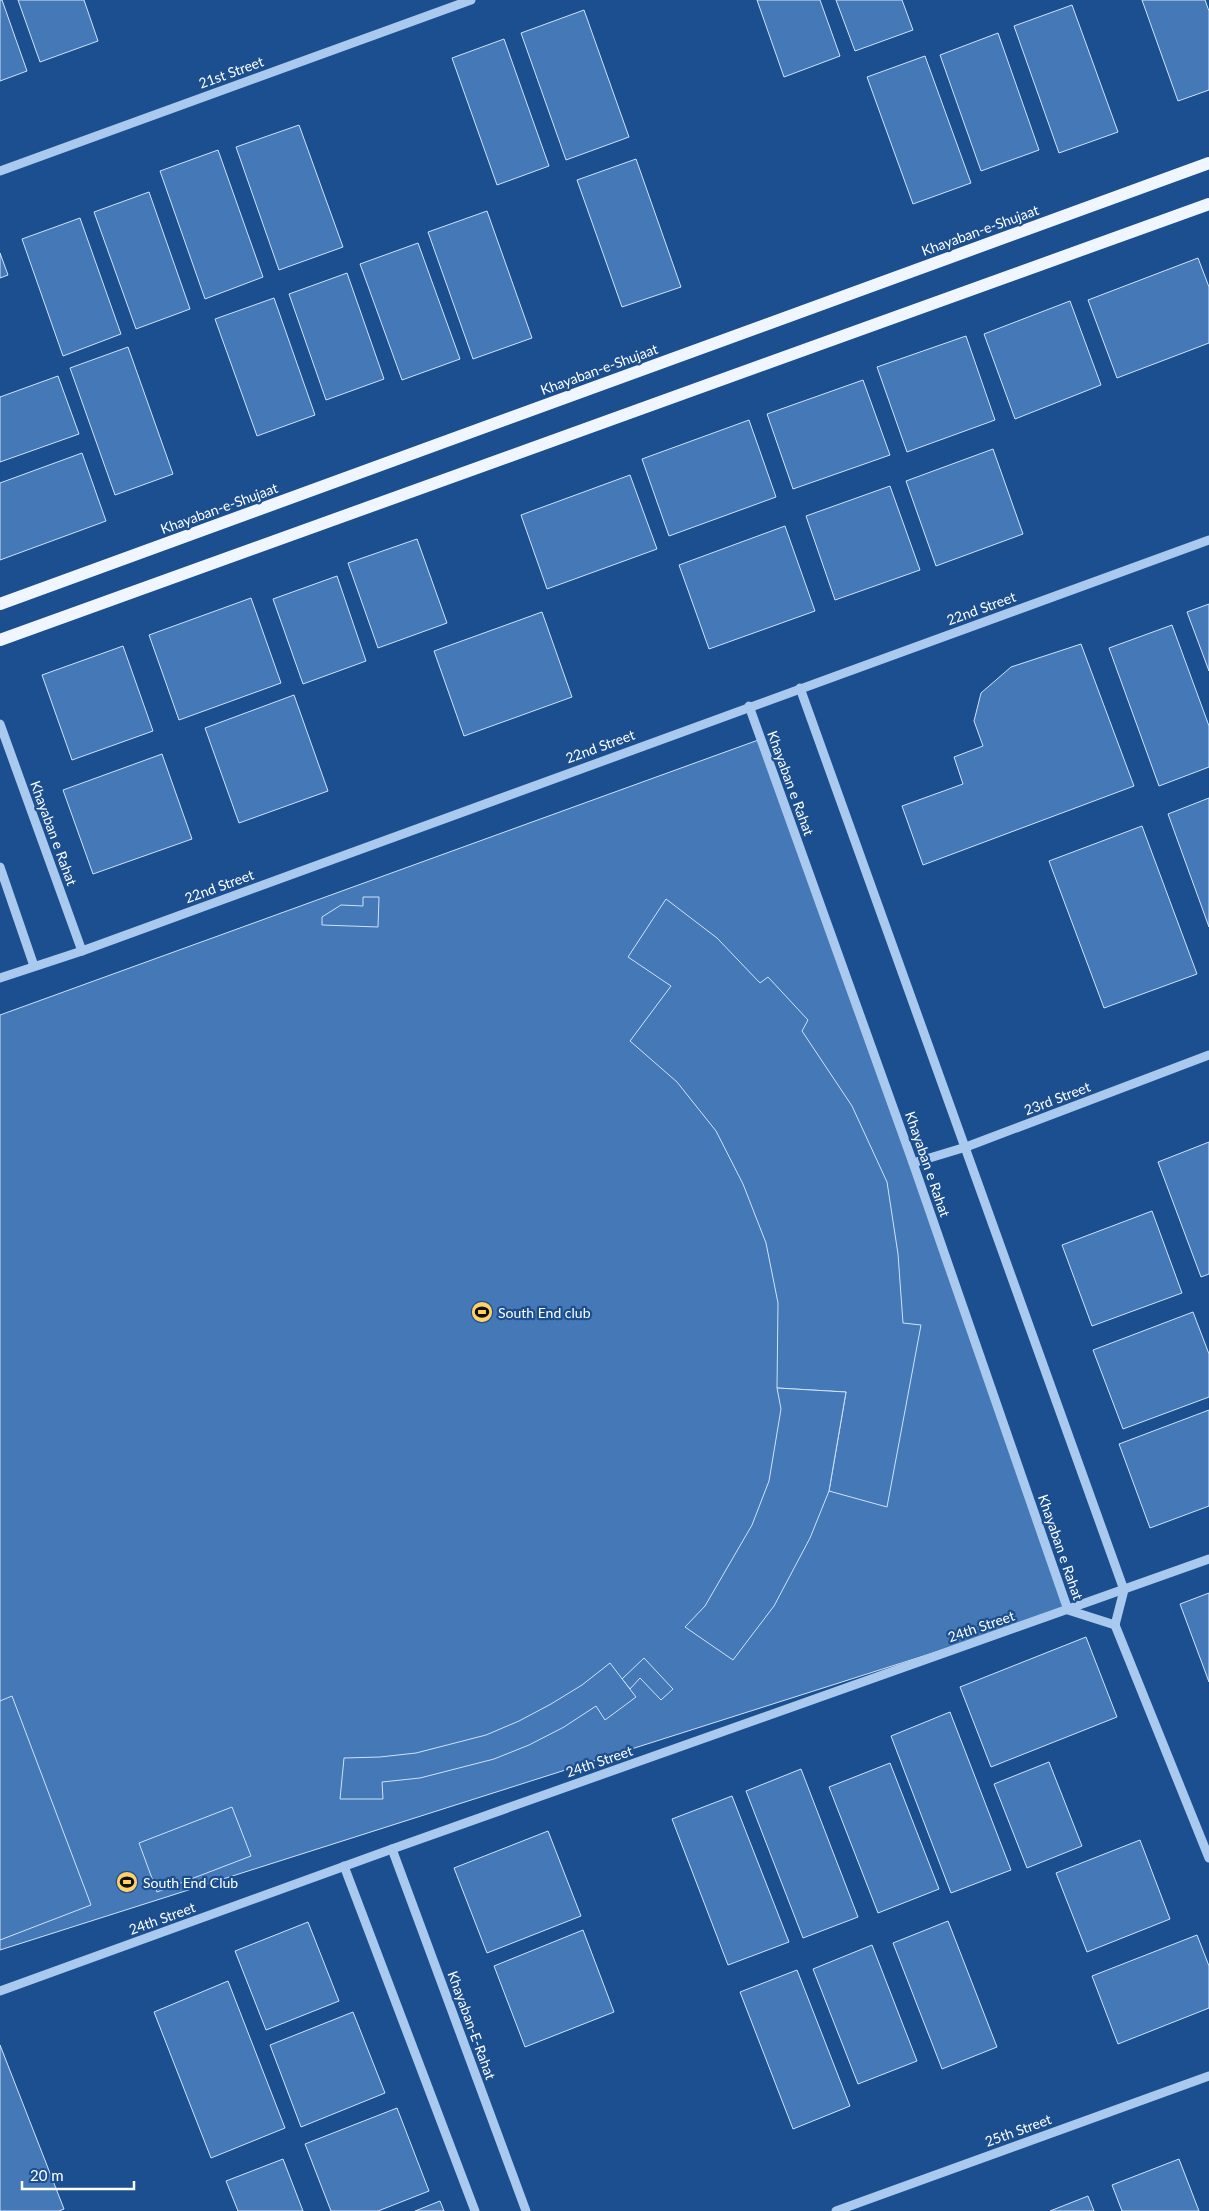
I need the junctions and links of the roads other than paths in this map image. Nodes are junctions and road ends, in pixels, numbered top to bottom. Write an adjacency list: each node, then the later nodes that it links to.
1 (471, 0): 3 (street, 21st Street)
2 (1209, 163): 6 (main road, Khayaban-e-Shujaat)
3 (0, 171)
4 (1209, 204): 7 (main road)
5 (1209, 540): 8 (street, 22nd Street)
6 (0, 604)
7 (0, 640)
8 (800, 688): 9 (street, 22nd Street); 16 (street)
9 (750, 706): 12 (street, 22nd Street); 17 (street, Khayaban e Rahat)
10 (0, 724): 12 (street, Khayaban e Rahat)
11 (0, 868): 13 (street)
12 (82, 951): 13 (street, 22nd Street)
13 (34, 966): 14 (street, 22nd Street)
14 (0, 978)
15 (1209, 1056): 16 (street, 23rd Street)
16 (966, 1147): 17 (street, 23rd Street); 19 (street)
17 (914, 1163): 20 (street, Khayaban e Rahat)
18 (1209, 1559): 19 (street, 24th Street)
19 (1124, 1590): 20 (street, 24th Street); 21 (street)
20 (1068, 1610): 21 (street, Khayaban e Rahat); 22 (street, 24th Street)
21 (1116, 1626): 23 (street)
22 (392, 1849): 24 (street, 24th Street); 28 (street, Khayaban-E-Rahat)
23 (1209, 1858)
24 (344, 1866): 25 (street, 24th Street); 27 (street)
25 (0, 1991)
26 (1209, 2076): 29 (street, 25th Street)
27 (475, 2211)
28 (526, 2211)
29 (836, 2211)

